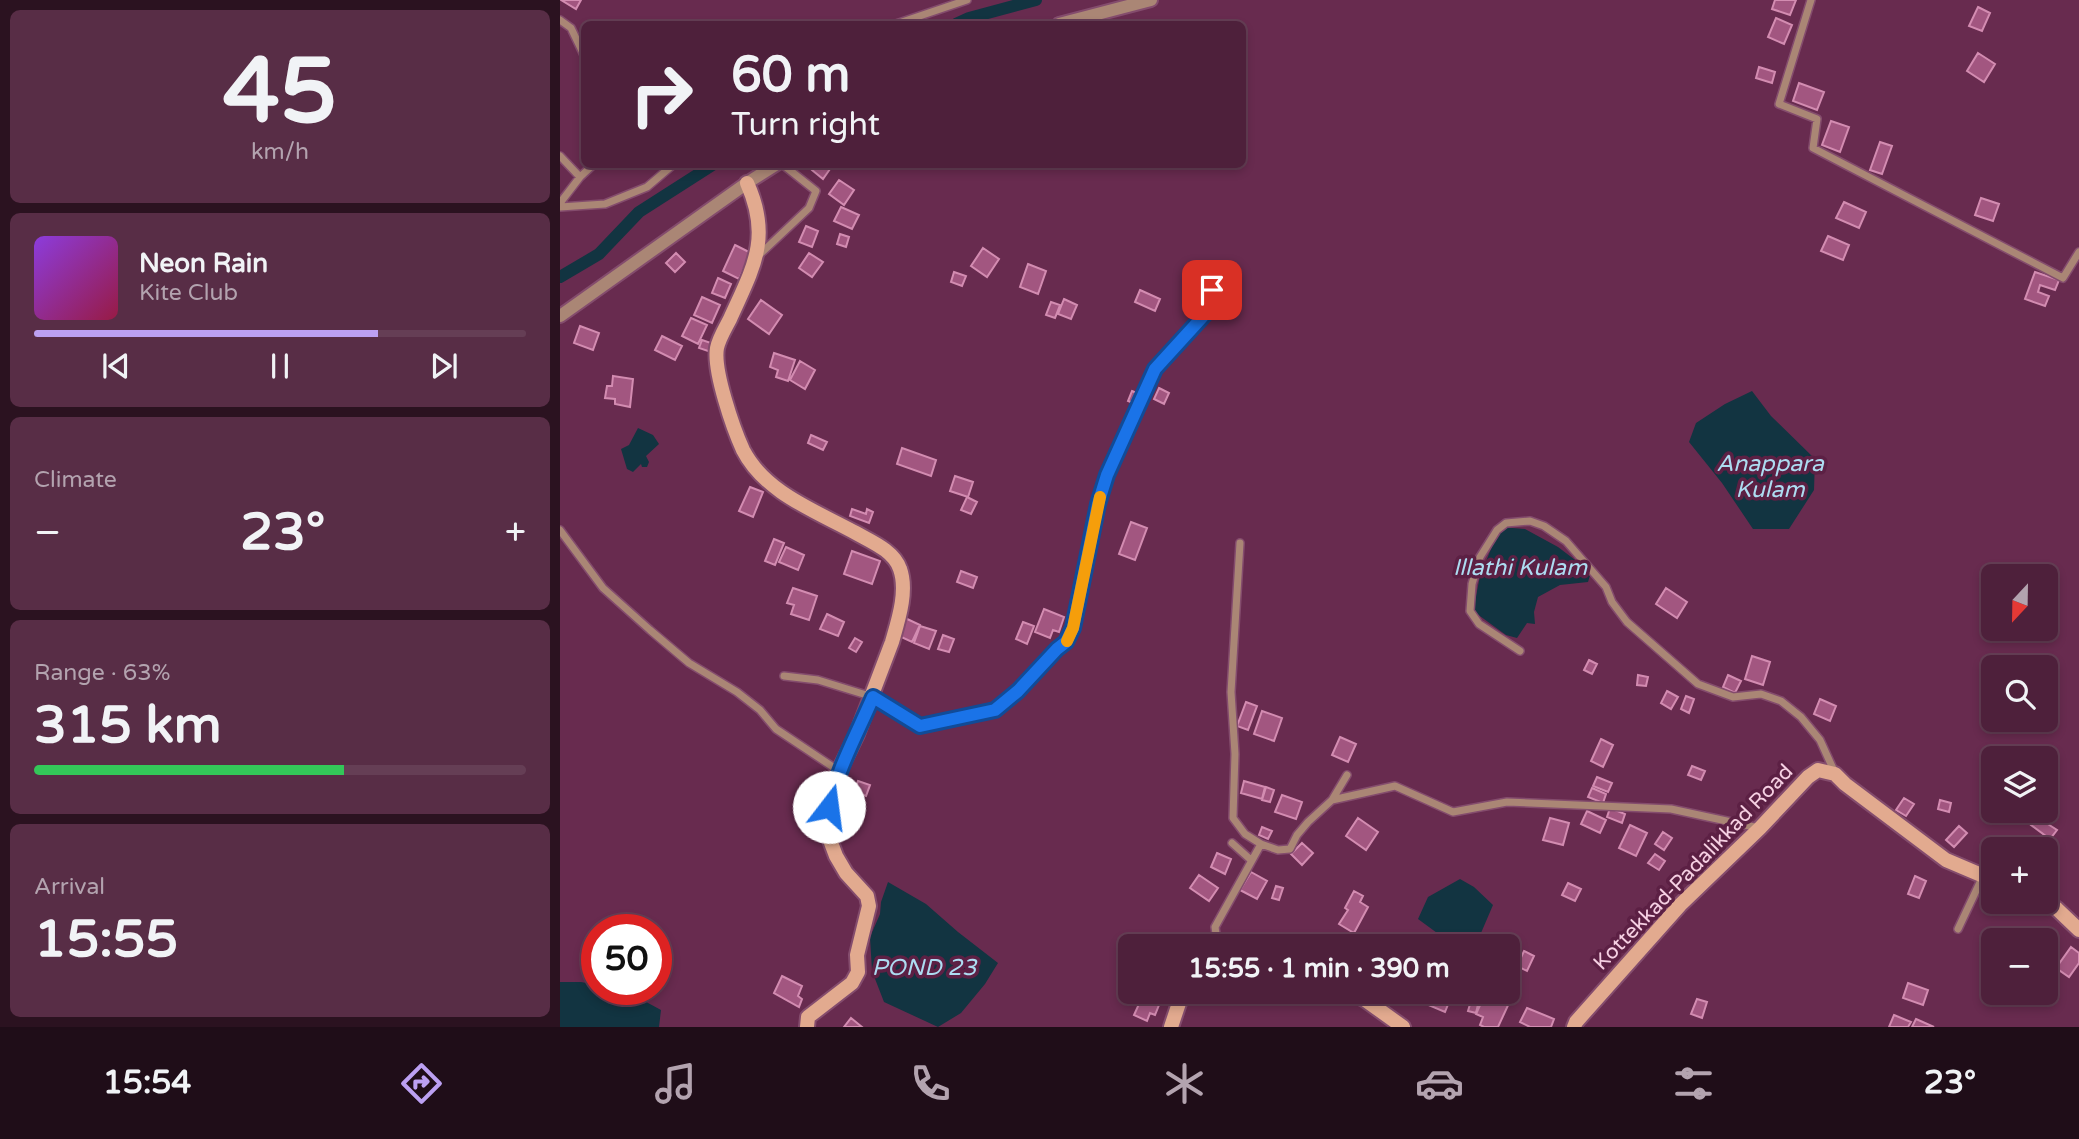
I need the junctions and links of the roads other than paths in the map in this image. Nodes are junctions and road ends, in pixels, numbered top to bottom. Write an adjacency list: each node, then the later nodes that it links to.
1 (967, 0): 5 (street)
2 (1151, 0): 6 (street)
3 (1811, 0): 16 (street)
4 (560, 20): 7 (street)
5 (904, 21)
6 (1070, 21)
7 (581, 49)
8 (560, 156): 13 (street)
9 (590, 168): 13 (street)
10 (669, 168): 15 (street)
11 (771, 168): 14 (street)
12 (787, 168): 17 (street)
13 (580, 177): 15 (street)
14 (747, 183): 17 (main road); 19 (street)
15 (560, 205)
16 (2079, 252)
17 (755, 259): 24 (main road)
18 (1212, 290): 24 (street)
19 (560, 316)
20 (560, 530): 25 (street)
21 (1240, 543): 31 (street)
22 (1520, 651): 26 (street)
23 (784, 676): 24 (street)
24 (873, 697): 25 (main road)
25 (839, 771): 41 (main road)
26 (1835, 774): 29 (main road, Kottekkad-Padalikkad Road); 33 (main road)
27 (1347, 775): 28 (street)
28 (1332, 800): 29 (street); 31 (street)
29 (1760, 828): 44 (main road, Kottekkad-Padalikkad Road)
30 (1232, 842): 32 (street)
31 (1261, 844): 32 (street)
32 (1251, 860): 38 (street)
33 (1981, 875)
34 (1981, 890): 36 (street)
35 (2058, 910): 37 (main road)
36 (1958, 929)
37 (2079, 930)
38 (1216, 934)
39 (1179, 1004): 42 (main road)
40 (1371, 1004): 43 (main road)
41 (807, 1027)
42 (1171, 1027)
43 (1403, 1027)
44 (1574, 1027)

